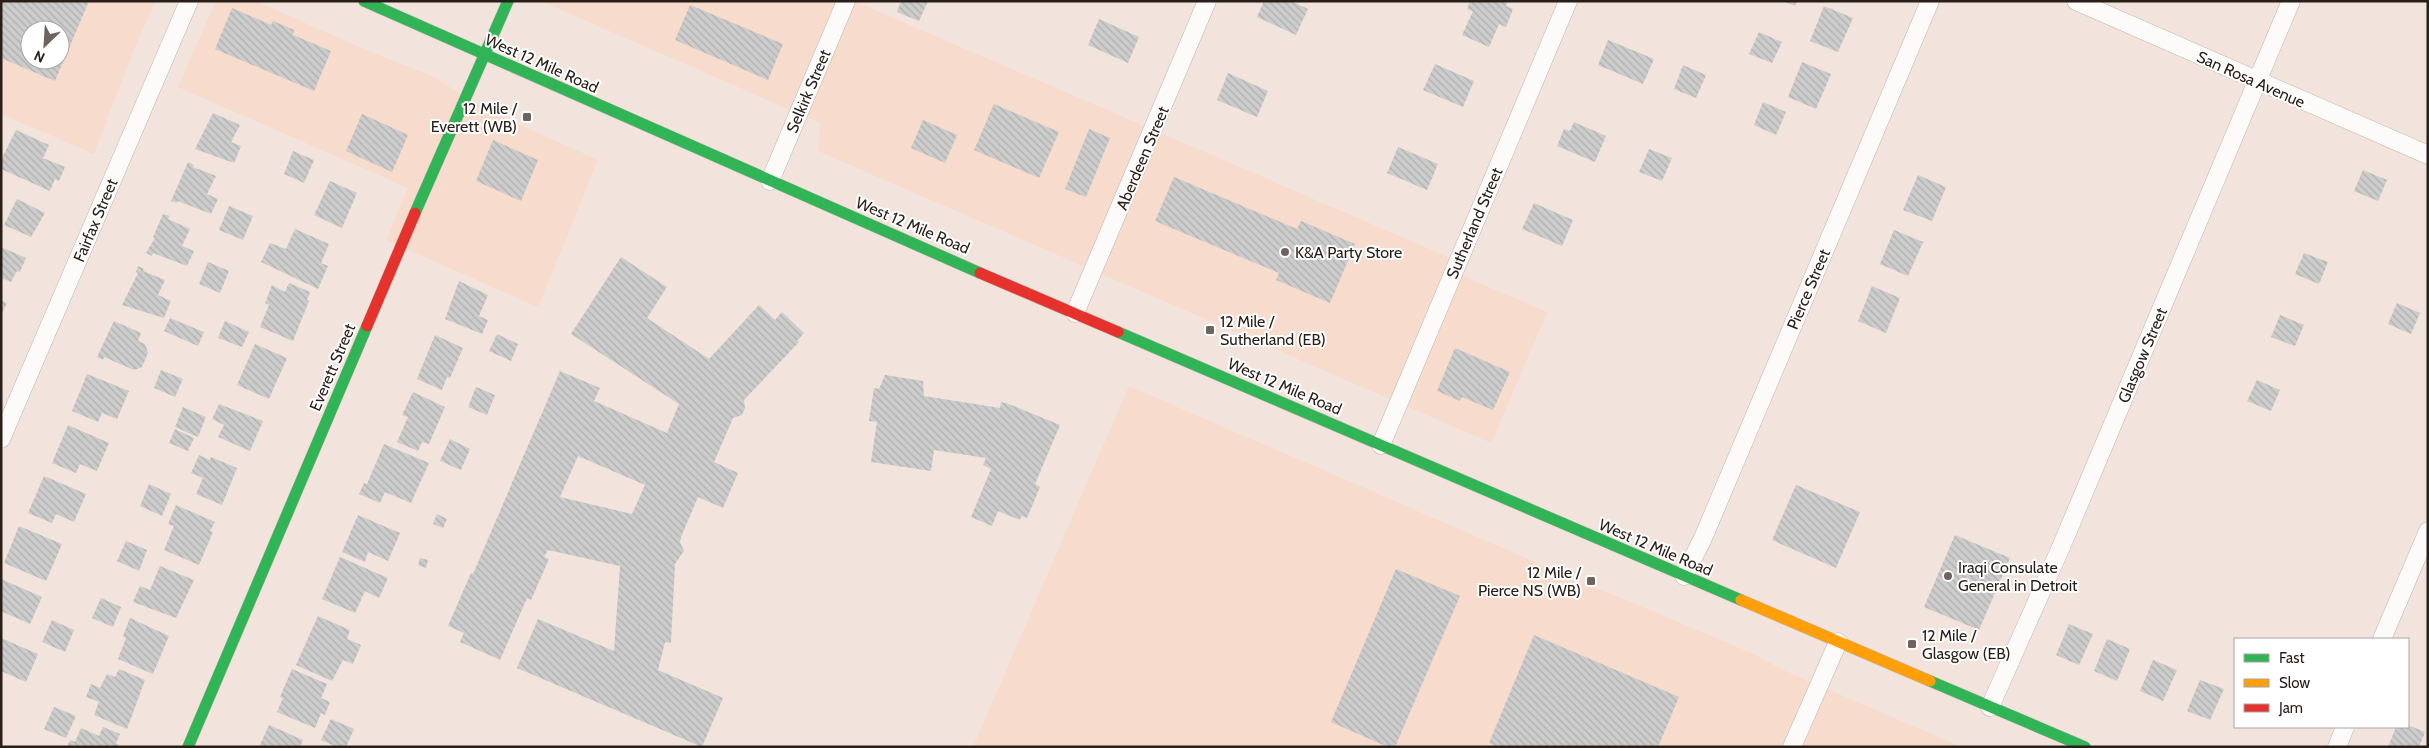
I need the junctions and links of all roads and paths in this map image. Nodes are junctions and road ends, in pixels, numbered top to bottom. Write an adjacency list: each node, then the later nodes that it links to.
1 (189, 1): 15 (street, Fairfax Street)
2 (364, 1): 10 (main road, West 12 Mile Road)
3 (508, 1): 10 (main road, Everett Street)
4 (846, 1): 13 (street, Selkirk Street)
5 (1206, 1): 14 (street, Aberdeen Street)
6 (1568, 1): 16 (street, Sutherland Street)
7 (1930, 1): 18 (street, Pierce Street)
8 (2076, 1): 11 (street, San Rosa Avenue)
9 (2291, 1): 11 (street, Glasgow Street)
10 (484, 54): 13 (main road, West 12 Mile Road); 23 (main road, Everett Street)
11 (2257, 82): 12 (street, San Rosa Avenue); 21 (street, Glasgow Street)
12 (2428, 156)
13 (770, 181): 14 (main road, West 12 Mile Road)
14 (1075, 313): 16 (main road, West 12 Mile Road)
15 (1, 439)
16 (1382, 445): 18 (main road, West 12 Mile Road)
17 (2428, 532): 19 (street)
18 (1684, 576): 20 (main road, West 12 Mile Road)
19 (2382, 638)
20 (1838, 642): 21 (main road, West 12 Mile Road); 24 (street)
21 (1990, 707): 25 (main road, West 12 Mile Road)
22 (2345, 728): 26 (street)
23 (188, 747)
24 (1792, 747)
25 (2085, 747)
26 (2337, 747)

